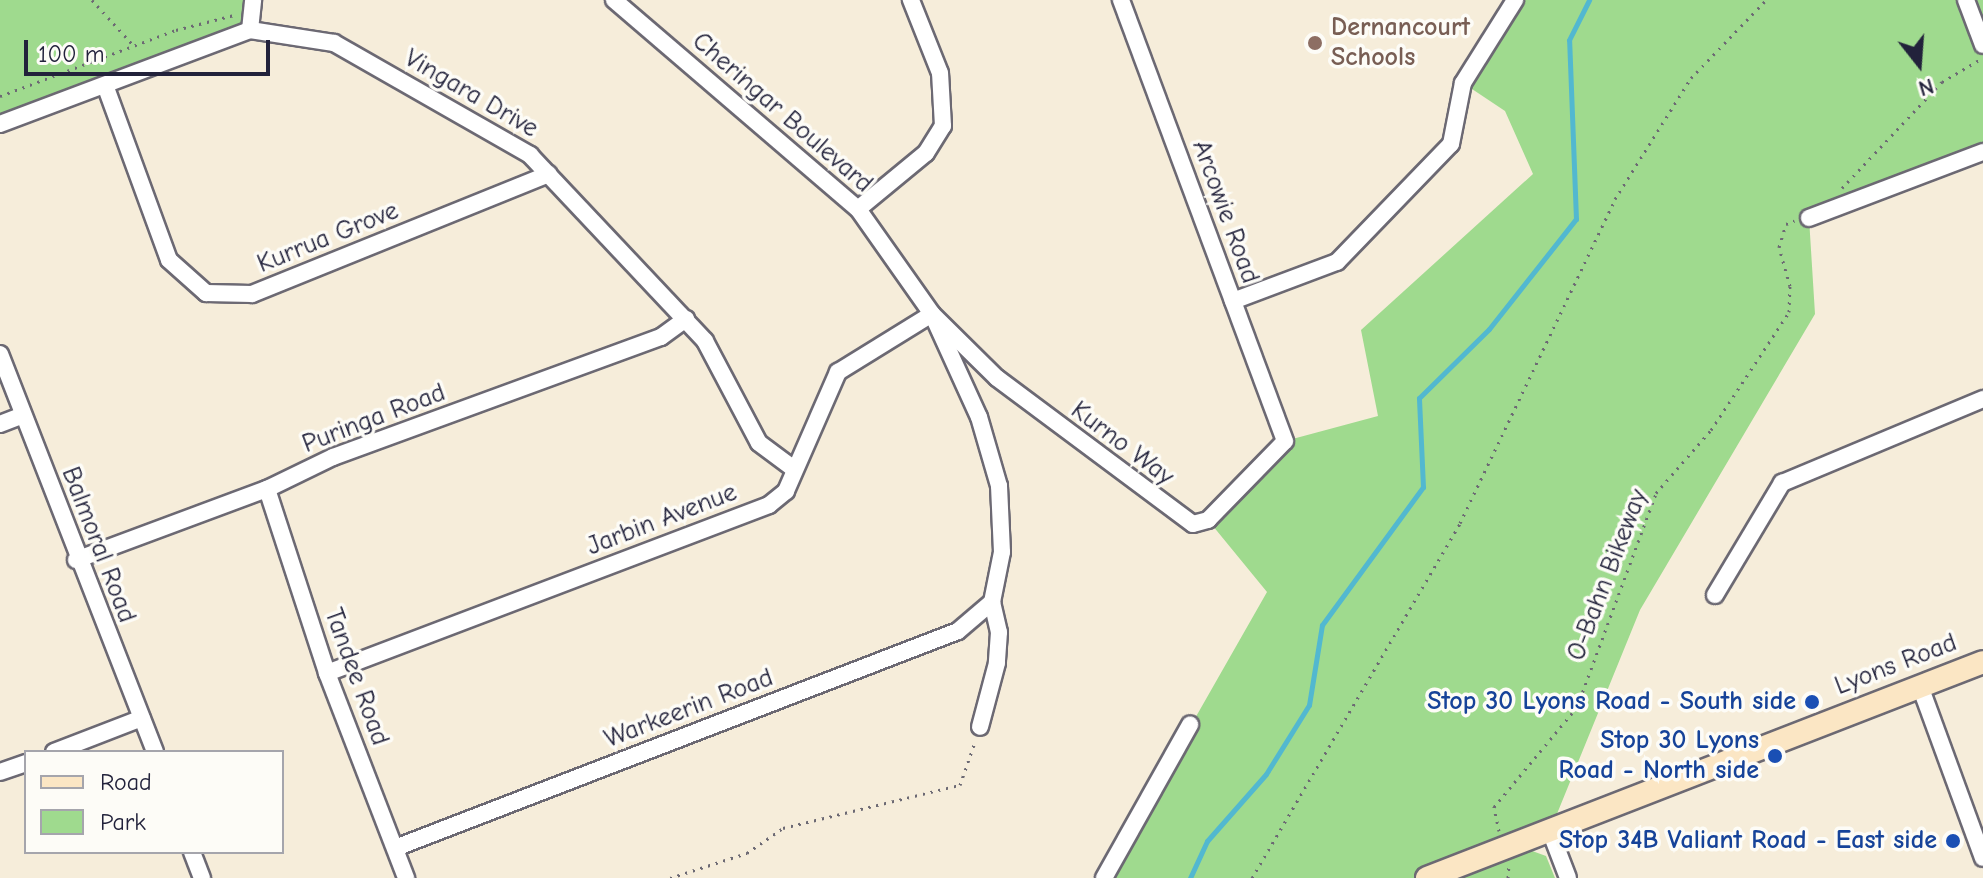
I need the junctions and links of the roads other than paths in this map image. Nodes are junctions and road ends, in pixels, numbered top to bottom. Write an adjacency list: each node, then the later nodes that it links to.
1 (253, 0): 7 (street)
2 (614, 0): 13 (street, Cheringar Boulevard)
3 (911, 0): 13 (street)
4 (1121, 0): 15 (street, Arcowie Road)
5 (1515, 0): 15 (street)
6 (1973, 7): 8 (street)
7 (250, 30): 9 (street, Vingara Drive); 12 (street, Vingara Drive)
8 (1982, 38)
9 (105, 85): 10 (street, Vingara Drive); 12 (street, Kurrua Grove)
10 (0, 124)
11 (1983, 152): 14 (street)
12 (549, 174): 17 (street, Vingara Drive)
13 (858, 209): 16 (street, Cheringar Boulevard)
14 (1814, 216)
15 (1233, 301): 22 (street, Arcowie Road)
16 (932, 314): 22 (street, Kurno Way); 23 (street, Jarbin Avenue); 27 (street, Cheringar Boulevard)
17 (686, 319): 23 (street, Vingara Drive); 24 (street, Puringa Road)
18 (0, 354): 20 (street, Balmoral Road)
19 (1983, 399): 26 (street)
20 (23, 415): 21 (street); 25 (street, Balmoral Road)
21 (0, 424)
22 (1285, 441)
23 (794, 469): 29 (street, Jarbin Avenue)
24 (267, 489): 25 (street, Puringa Road); 29 (street, Tandee Road)
25 (76, 560): 31 (street, Balmoral Road)
26 (1715, 595)
27 (992, 602): 33 (street, Cheringar Boulevard); 39 (street, Warkeerin Road)
28 (1983, 662): 30 (street, Lyons Road)
29 (327, 673): 39 (street, Tandee Road)
30 (1920, 686): 38 (street, Lyons Road); 41 (street)
31 (142, 718): 34 (street); 35 (street, Balmoral Road)
32 (1190, 725): 44 (street)
33 (980, 727)
34 (59, 750)
35 (154, 750)
36 (24, 764): 37 (street)
37 (0, 772)
38 (1550, 831): 45 (street, Lyons Road); 46 (street)
39 (395, 848): 43 (street, Tandee Road)
40 (193, 854): 42 (street)
41 (1983, 858)
42 (202, 878)
43 (406, 878)
44 (1104, 878)
45 (1427, 878)
46 (1568, 878)

